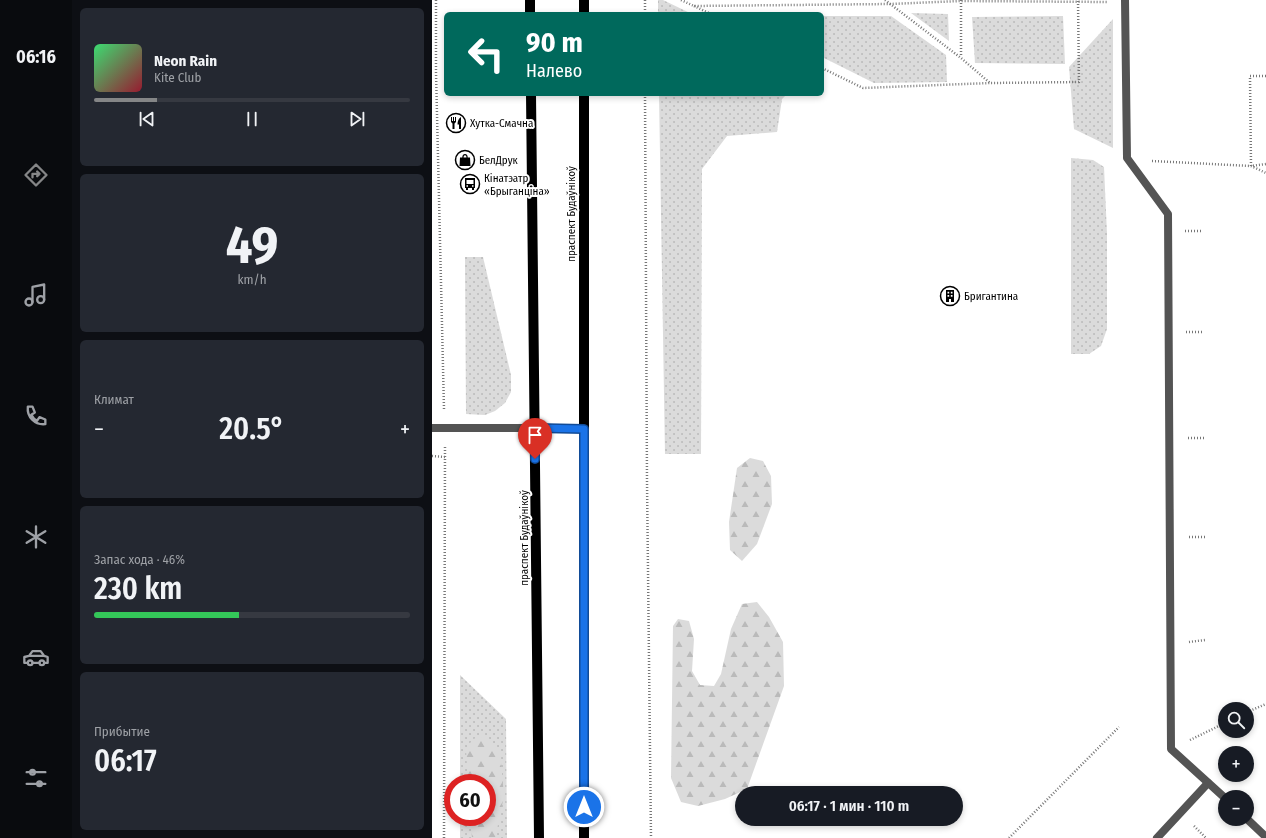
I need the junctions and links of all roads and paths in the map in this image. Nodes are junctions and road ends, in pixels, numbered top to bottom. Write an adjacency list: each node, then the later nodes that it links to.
1 (530, 0): 11 (main road)
2 (584, 0): 12 (main road)
3 (645, 0): 13 (path)
4 (681, 0): 10 (path)
5 (885, 0): 9 (path)
6 (961, 1): 7 (path); 9 (path); 15 (path)
7 (1078, 1): 8 (path); 20 (path)
8 (1125, 1): 24 (street)
9 (890, 4): 10 (path); 15 (path)
10 (694, 6): 14 (path)
11 (530, 12)
12 (584, 12)
13 (645, 12)
14 (707, 12)
15 (961, 58): 20 (path)
16 (432, 69): 18 (path)
17 (824, 69): 20 (path)
18 (436, 72)
19 (1266, 76): 26 (path)
20 (990, 83)
21 (531, 96): 33 (main road, праспект Будаўнікоў)
22 (584, 96): 34 (main road, праспект Будаўнікоў)
23 (645, 96): 54 (path)
24 (1127, 158): 26 (path); 47 (street)
25 (1266, 164): 26 (path)
26 (1251, 166): 27 (path)
27 (1266, 173)
28 (1180, 231): 29 (path)
29 (1203, 231)
30 (1180, 332): 31 (path)
31 (1204, 332)
32 (432, 428): 33 (street)
33 (535, 428): 34 (street); 52 (main road, праспект Будаўнікоў)
34 (584, 429): 53 (main road, праспект Будаўнікоў)
35 (1187, 438): 36 (path)
36 (1205, 438)
37 (432, 456): 38 (path)
38 (445, 456)
39 (1206, 536): 40 (path)
40 (1187, 537)
41 (1205, 640): 42 (path)
42 (1187, 642)
43 (1266, 704): 44 (path)
44 (1254, 709)
45 (1218, 726): 47 (path)
46 (1119, 727): 55 (path)
47 (1171, 749): 48 (street)
48 (1208, 783): 49 (street); 56 (street)
49 (1218, 792)
50 (1254, 826): 51 (street)
51 (1266, 837)
52 (539, 838)
53 (584, 838)
54 (651, 838)
55 (1009, 838)
56 (1157, 838)

